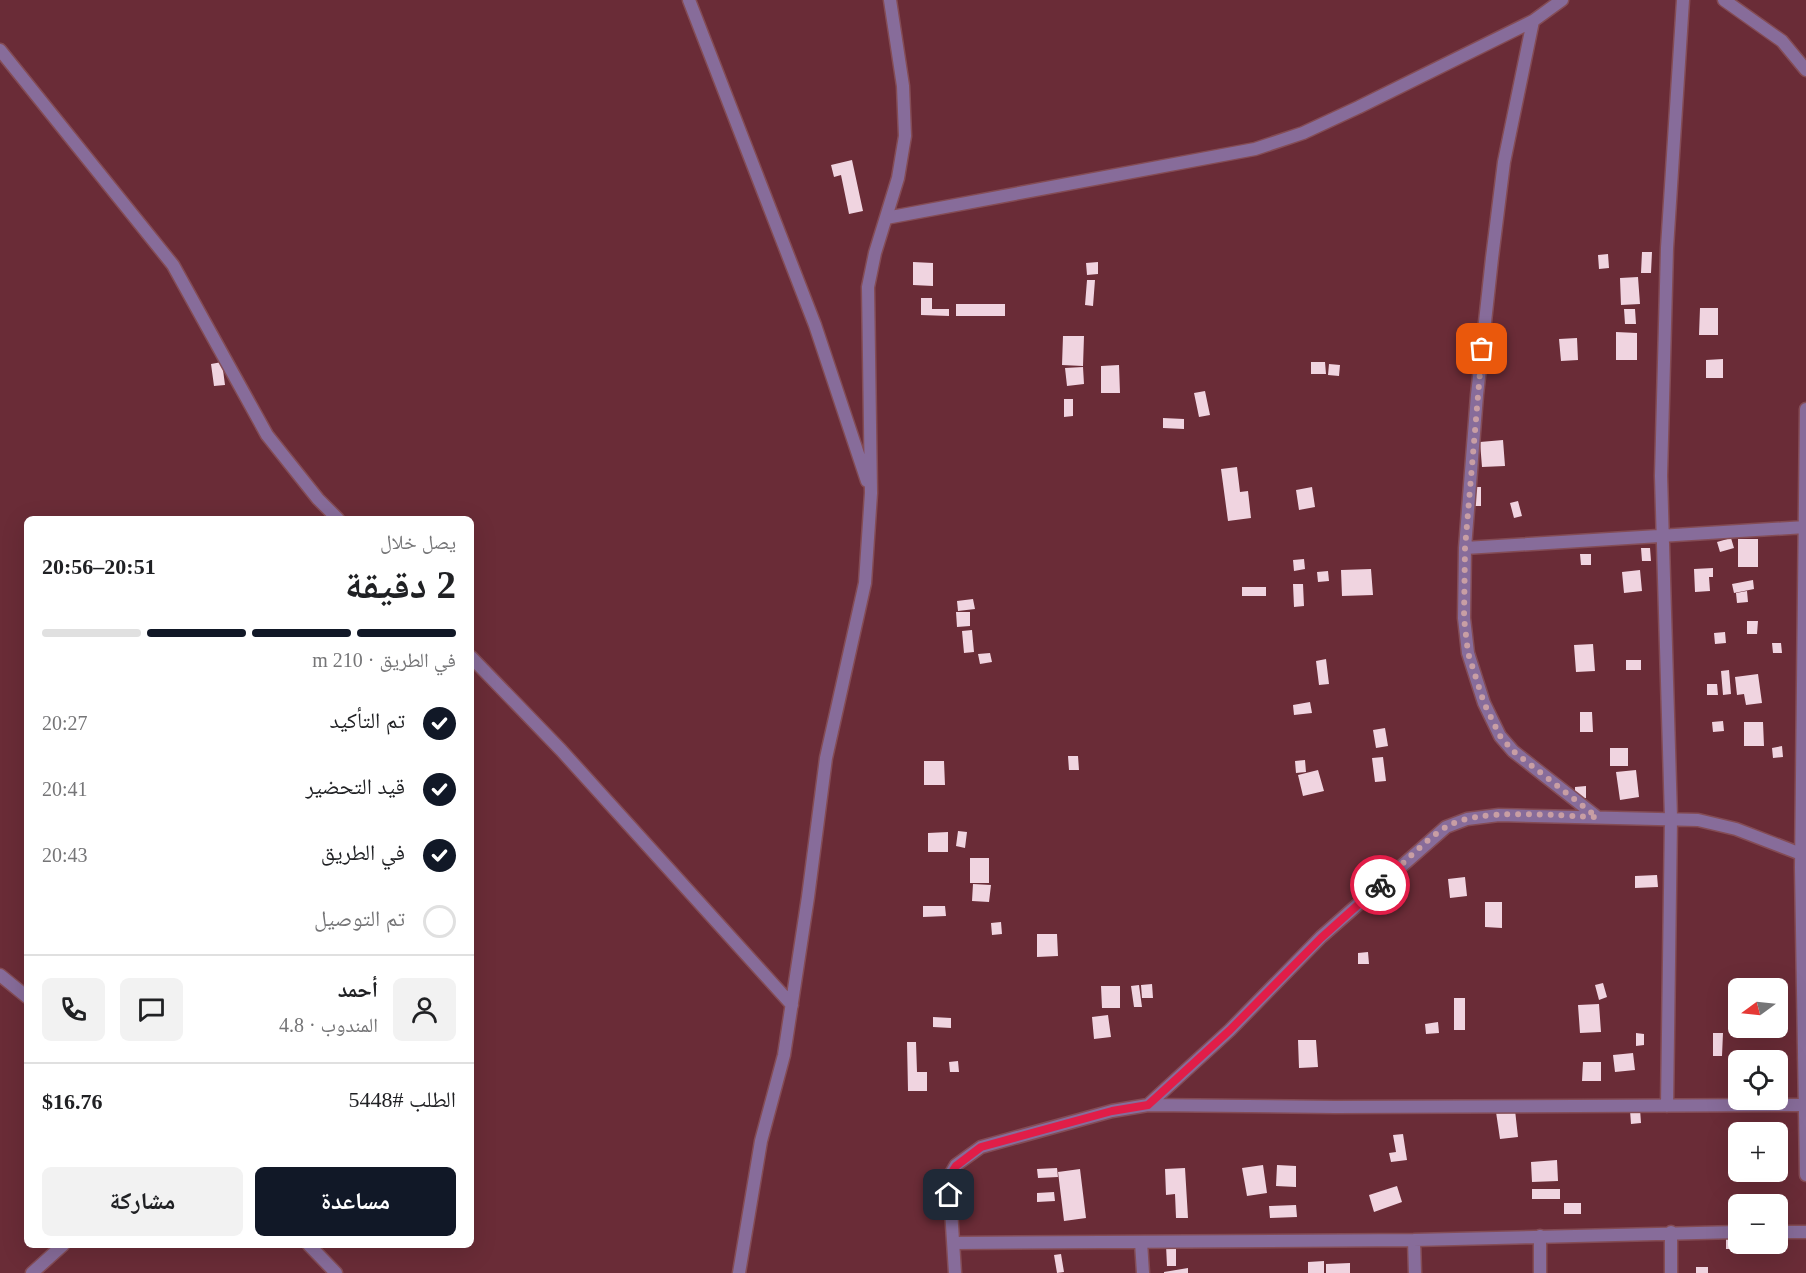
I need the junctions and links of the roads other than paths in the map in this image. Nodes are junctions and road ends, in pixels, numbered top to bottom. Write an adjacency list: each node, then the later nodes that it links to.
1 (689, 0): 11 (street)
2 (890, 0): 9 (street)
3 (1562, 0): 6 (street)
4 (1683, 0): 14 (street)
5 (1724, 0): 8 (street)
6 (1533, 21): 9 (street); 15 (street)
7 (0, 50): 12 (street)
8 (1806, 70)
9 (886, 218): 11 (street)
10 (1806, 409): 13 (street)
11 (871, 493): 24 (street)
12 (335, 516)
13 (1806, 527): 14 (street); 17 (street)
14 (1663, 537): 15 (street); 19 (street)
15 (1465, 548): 18 (street)
16 (474, 660): 24 (street)
17 (1804, 768): 20 (street)
18 (1597, 817): 19 (street); 25 (street)
19 (1671, 818): 20 (street); 26 (street)
20 (1801, 855): 21 (street)
21 (1804, 924): 27 (street)
22 (0, 975): 23 (street)
23 (24, 995)
24 (792, 1005): 42 (street)
25 (1148, 1105): 26 (street); 37 (street)
26 (1667, 1106): 27 (street)
27 (1805, 1106): 28 (street)
28 (1806, 1161): 29 (street)
29 (1806, 1175)
30 (1671, 1232): 31 (street); 34 (street); 47 (street)
31 (1728, 1232)
32 (1788, 1232): 33 (street)
33 (1806, 1232)
34 (1540, 1236): 35 (street); 46 (street)
35 (1414, 1240): 36 (street); 45 (street)
36 (1142, 1242): 37 (street); 44 (street)
37 (954, 1243): 43 (street)
38 (60, 1248): 40 (street)
39 (312, 1248): 41 (street)
40 (32, 1273)
41 (336, 1273)
42 (739, 1273)
43 (955, 1273)
44 (1143, 1273)
45 (1414, 1273)
46 (1540, 1273)
47 (1671, 1273)

